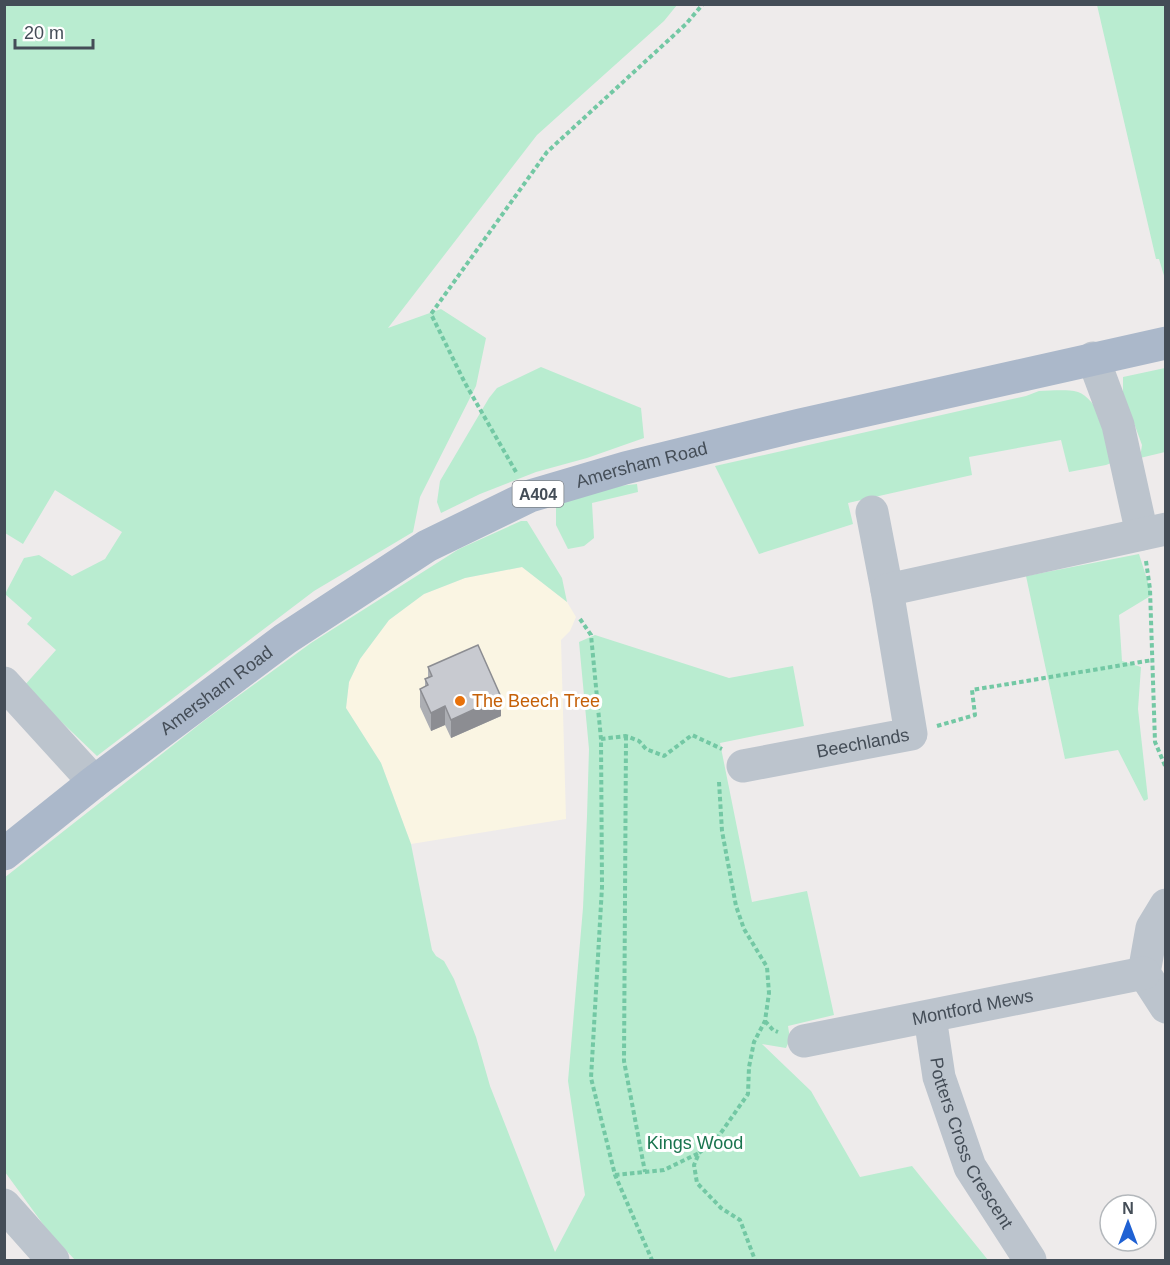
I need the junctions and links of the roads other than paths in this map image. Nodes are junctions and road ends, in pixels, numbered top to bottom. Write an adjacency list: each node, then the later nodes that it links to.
1 (1166, 343): 2 (main road, Amersham Road / A404)
2 (1093, 358): 4 (street); 8 (main road, Amersham Road / A404)
3 (872, 512): 5 (street, Beechlands)
4 (1154, 531): 5 (street)
5 (887, 590): 7 (street, Beechlands)
6 (4, 683): 8 (street)
7 (727, 768)
8 (94, 782): 9 (main road, Amersham Road / A404)
9 (4, 854)
10 (1166, 905): 11 (street)
11 (1144, 973): 12 (street); 13 (street, Montford Mews)
12 (1166, 1007)
13 (930, 1017): 14 (street, Montford Mews); 17 (street, Potters Cross Crescent)
14 (804, 1041)
15 (5, 1206): 16 (street)
16 (53, 1260)
17 (1030, 1260)

